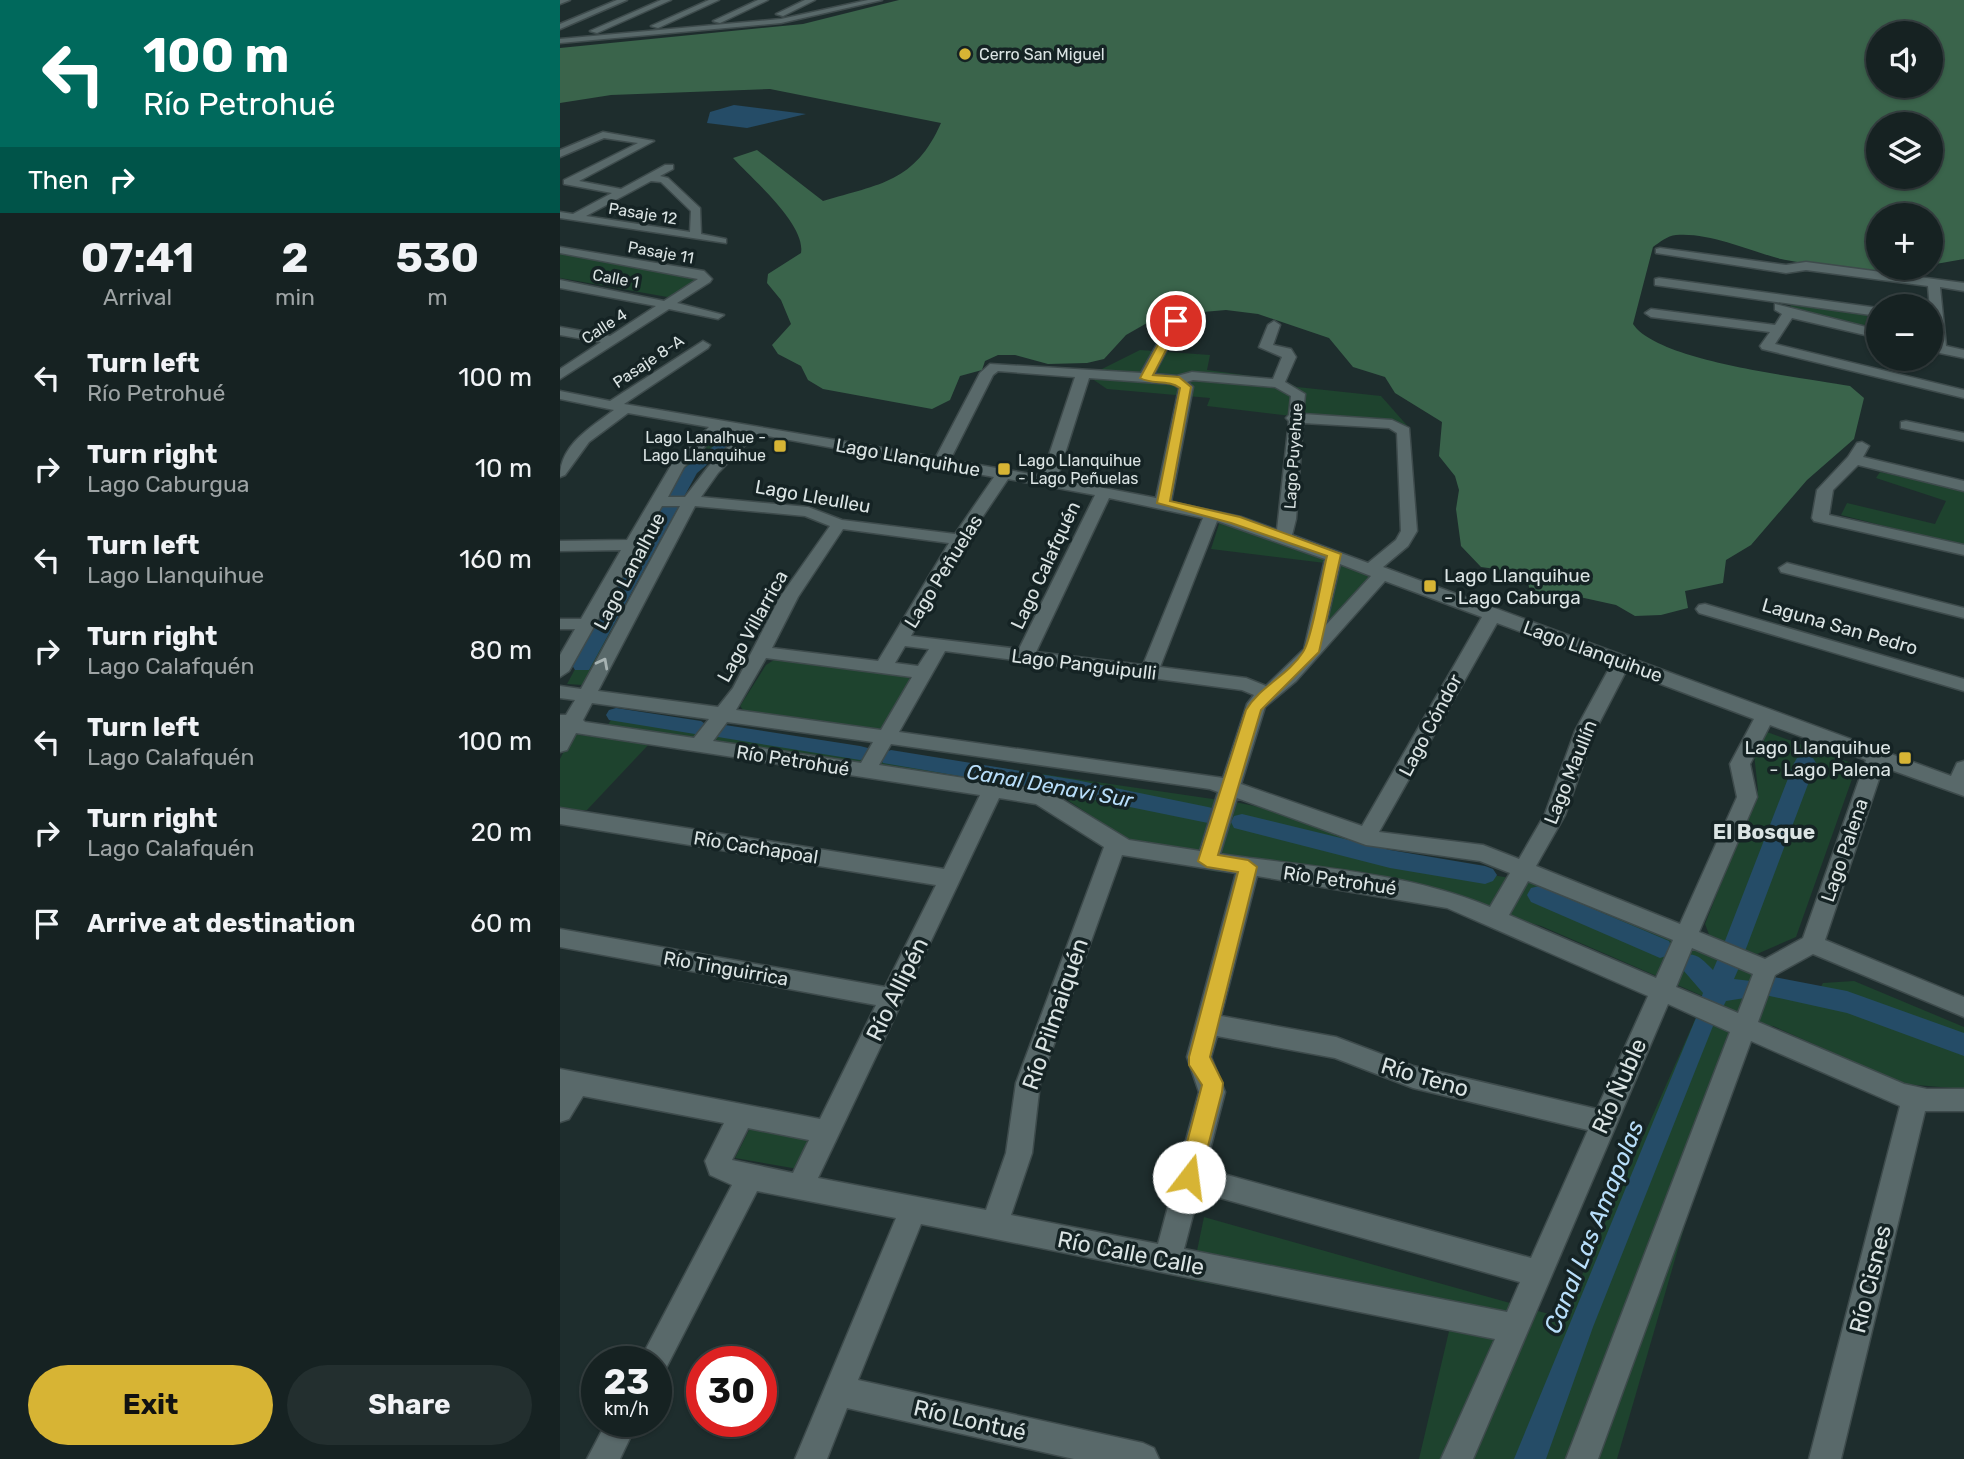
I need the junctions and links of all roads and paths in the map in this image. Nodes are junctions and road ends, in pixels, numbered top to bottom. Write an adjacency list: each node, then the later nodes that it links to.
1 (566, 0): 9 (street)
2 (623, 0): 12 (street)
3 (667, 0): 15 (street)
4 (715, 0): 14 (street)
5 (764, 0): 13 (street)
6 (811, 0): 11 (street)
7 (860, 0): 10 (street)
8 (878, 0): 10 (street)
9 (560, 2)
10 (847, 7): 11 (street)
11 (762, 23): 13 (street)
12 (560, 27)
13 (703, 27): 14 (street)
14 (640, 33): 15 (street)
15 (574, 40): 16 (street)
16 (560, 41)
17 (560, 153): 20 (street)
18 (669, 167): 19 (street)
19 (649, 177): 21 (street); 25 (street)
20 (564, 182): 21 (street)
21 (622, 192): 23 (street)
22 (560, 215): 23 (street, Pasaje 12)
23 (575, 218): 24 (street); 25 (street, Pasaje 12)
24 (560, 226)
25 (695, 237): 26 (street, Pasaje 12)
26 (722, 242)
27 (560, 250): 36 (street, Pasaje 11)
28 (1660, 251): 29 (street)
29 (1786, 269): 31 (street); 35 (street)
30 (1659, 282): 35 (street)
31 (1934, 283): 33 (street); 34 (street)
32 (560, 284): 36 (street, Calle 1)
33 (1964, 287)
34 (1934, 294)
35 (1779, 298): 37 (street); 39 (street)
36 (664, 306): 40 (street, Calle 1); 46 (street, Calle 4)
37 (1866, 310)
38 (1651, 313): 43 (street)
39 (1789, 313): 43 (street); 45 (street)
40 (718, 316)
41 (1176, 321): 52 (street)
42 (1274, 325): 54 (street, Lago Puyehue)
43 (1778, 329): 55 (street)
44 (560, 331): 46 (street)
45 (1866, 331)
46 (614, 341): 51 (street, Calle 4)
47 (703, 345): 57 (street, Pasaje 8-A)
48 (1943, 350): 49 (street)
49 (1964, 354)
50 (1083, 374): 52 (street); 63 (street); 66 (street)
51 (560, 375)
52 (1146, 378): 53 (street)
53 (1179, 380): 54 (street); 71 (street)
54 (1278, 383): 58 (street, Lago Puyehue)
55 (1964, 394)
56 (560, 395): 57 (street, Lago Llanquihue)
57 (618, 407): 59 (street, Lago Llanquihue); 64 (street, Pasaje 8-A)
58 (1293, 418): 74 (street, Lago Puyehue); 81 (street)
59 (720, 424): 61 (street, Lago Llanquihue); 70 (street, Lago Lanalhue)
60 (1906, 425): 62 (street)
61 (753, 429): 63 (street, Lago Llanquihue); 69 (street, Lago Lanalhue)
62 (1964, 437)
63 (941, 463): 65 (street, Lago Llanquihue)
64 (560, 472)
65 (1004, 474): 66 (street, Lago Llanquihue); 75 (street, Lago Peñuelas)
66 (1048, 482): 68 (street, Lago Llanquihue)
67 (1964, 486): 78 (street)
68 (1104, 492): 71 (street, Lago Llanquihue); 91 (street, Lago Calafquén)
69 (691, 500): 70 (street, Lago Lleulleu); 73 (street, Lago Lleulleu); 99 (street, Lago Lanalhue, one-way to 69)
70 (658, 501): 76 (street, Lago Lanalhue)
71 (1163, 503): 72 (street, Lago Llanquihue)
72 (1212, 514): 74 (street, Lago Llanquihue); 95 (street)
73 (839, 524): 75 (street, Lago Lleulleu); 89 (street, Lago Villarrica)
74 (1284, 535): 79 (street, Lago Llanquihue)
75 (960, 539): 87 (street, Lago Peñuelas)
76 (633, 545): 77 (street); 86 (street, Lago Lanalhue)
77 (560, 546)
78 (1964, 551)
79 (1334, 554): 81 (street, Lago Llanquihue); 90 (street)
80 (1787, 568): 83 (street)
81 (1378, 570): 84 (street, Lago Llanquihue); 90 (street)
82 (1705, 609): 97 (street, Laguna San Pedro)
83 (1964, 612)
84 (1493, 614): 92 (street, Lago Llanquihue); 113 (street, Lago Cóndor)
85 (560, 624): 86 (street)
86 (587, 624): 94 (street, Lago Lanalhue)
87 (900, 640): 88 (street, Lago Panguipulli); 93 (street, Lago Peñuelas)
88 (940, 645): 91 (street, Lago Panguipulli); 96 (street, Lago Peñuelas)
89 (762, 652): 93 (street); 101 (street, Lago Villarrica)
90 (1311, 652): 100 (street)
91 (1025, 656): 95 (street, Lago Panguipulli)
92 (1622, 661): 102 (street, Lago Llanquihue); 117 (street, Lago Maullín)
93 (883, 668): 96 (street)
94 (560, 671)
95 (1149, 672): 100 (street, Lago Panguipulli)
96 (923, 673): 104 (street, Lago Peñuelas)
97 (1964, 685)
98 (560, 692): 99 (street, Río Petrohué)
99 (586, 694): 101 (street, Río Petrohué); 103 (street, Lago Lanalhue)
100 (1267, 694): 110 (street)
101 (724, 713): 104 (street, Río Petrohué); 106 (street, Lago Villarrica)
102 (1766, 715): 107 (street, Lago Llanquihue); 120 (street, Río Ñuble)
103 (566, 721): 105 (street, Lago Lanalhue); 106 (street, Río Petrohué)
104 (887, 735): 108 (street, Lago Peñuelas); 110 (street, Río Petrohué)
105 (560, 745)
106 (699, 746): 108 (street, Río Petrohué)
107 (1877, 756): 109 (street, Lago Llanquihue); 122 (street, Lago Palena)
108 (866, 771): 111 (street, Río Petrohué)
109 (1962, 781)
110 (1229, 786): 113 (street, Río Petrohué); 115 (street)
111 (993, 790): 114 (street, Río Petrohué); 118 (street, Río Allipén)
112 (560, 816): 118 (street, Río Cachapoal)
113 (1366, 837): 117 (street, Río Petrohué)
114 (1115, 845): 115 (street, Río Petrohué); 140 (street, Río Pilmaiquén)
115 (1207, 861): 116 (street, Río Petrohué)
116 (1248, 867): 119 (street, Río Petrohué); 127 (street)
117 (1525, 869): 119 (street, Lago Maullín); 120 (street, Río Petrohué)
118 (951, 878): 125 (street, Río Allipén)
119 (1495, 919): 124 (street, Río Petrohué)
120 (1684, 935): 123 (street, Río Petrohué); 124 (street, Río Ñuble)
121 (560, 937): 125 (street, Río Tinguirrica)
122 (1812, 944): 123 (street); 126 (street)
123 (1766, 969): 128 (street)
124 (1663, 989): 128 (street, Río Petrohué); 134 (street, Río Ñuble)
125 (893, 998): 135 (street, Río Allipén)
126 (1964, 1007)
127 (1207, 1024): 134 (street, Río Teno); 137 (street)
128 (1743, 1025): 130 (street, Río Petrohué); 151 (street)
129 (569, 1082): 132 (street); 133 (street)
130 (1915, 1098): 131 (street, Río Petrohué); 152 (street, Río Cisnes)
131 (1964, 1100)
132 (560, 1111)
133 (742, 1115): 135 (street); 136 (street)
134 (1603, 1122): 142 (street, Río Ñuble)
135 (827, 1132): 138 (street, Río Allipén)
136 (750, 1177): 138 (street, Río Calle Calle); 144 (street)
137 (1189, 1177): 141 (street); 142 (street)
138 (800, 1187): 139 (street, Río Calle Calle)
139 (913, 1210): 140 (street, Río Calle Calle); 145 (street)
140 (994, 1226): 141 (street, Río Calle Calle)
141 (1167, 1260): 143 (street, Río Calle Calle)
142 (1537, 1273): 143 (street, Río Ñuble)
143 (1513, 1328): 150 (street, Río Ñuble)
144 (662, 1346)
145 (838, 1391): 148 (street); 149 (street, Río Lontué)
146 (615, 1437): 147 (street)
147 (603, 1459)
148 (811, 1459)
149 (1143, 1459)
150 (1457, 1459)
151 (1582, 1459)
152 (1825, 1459)

